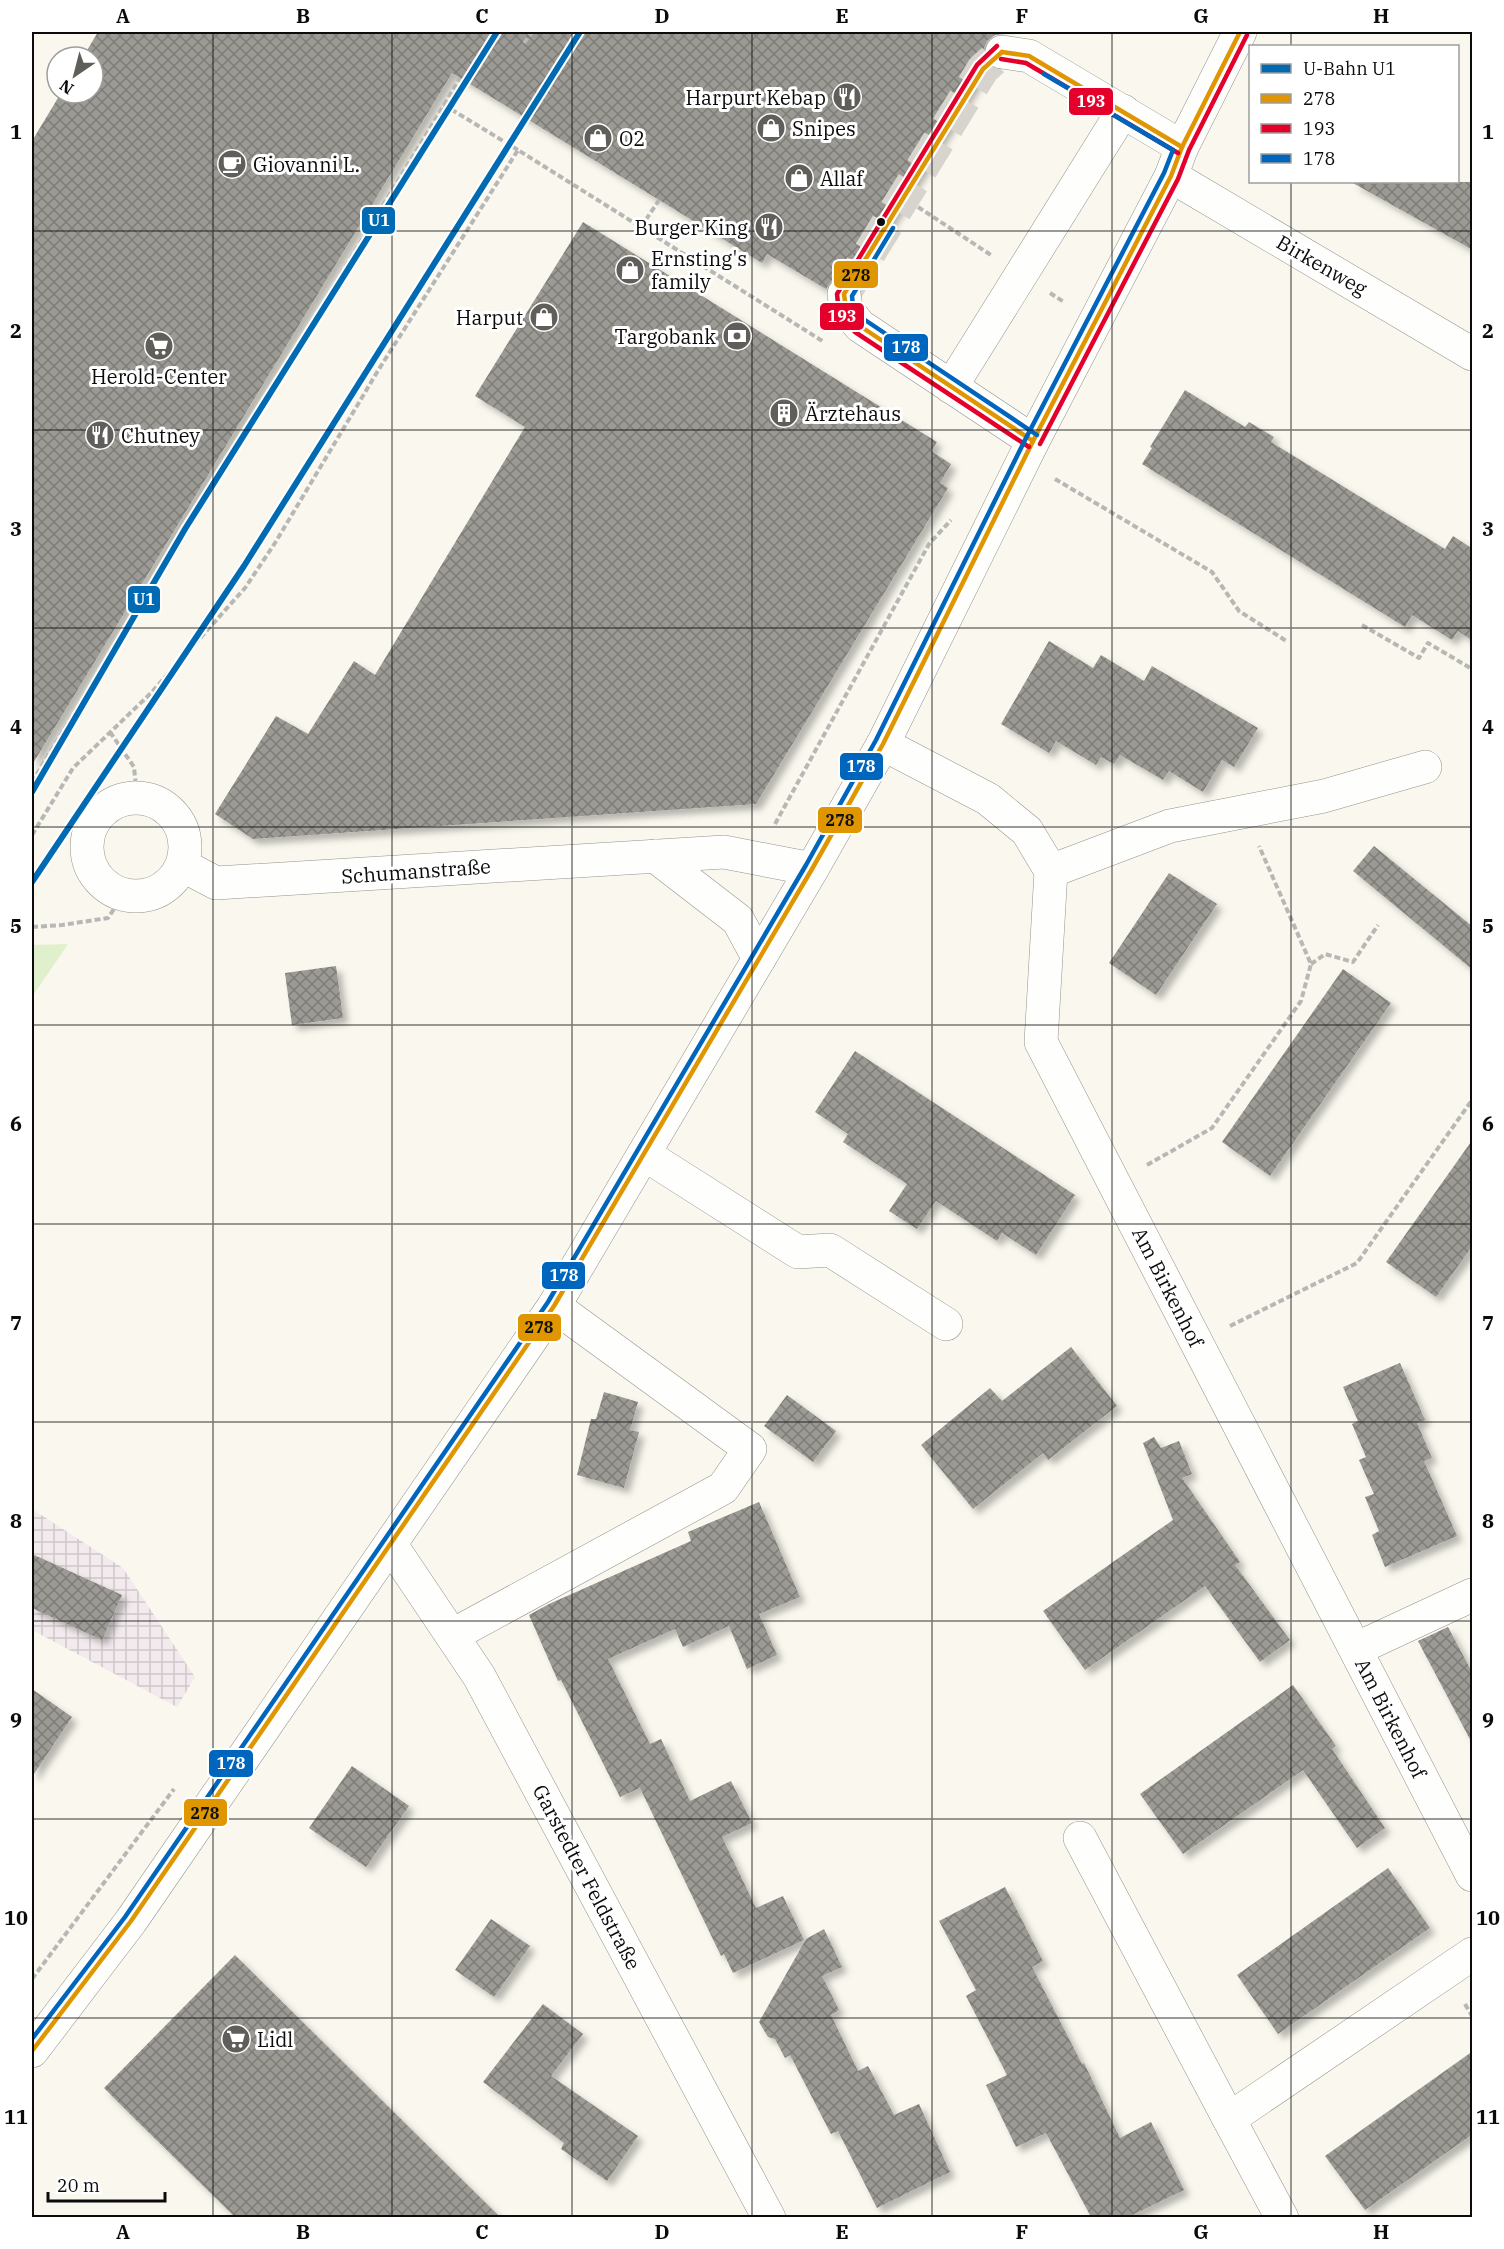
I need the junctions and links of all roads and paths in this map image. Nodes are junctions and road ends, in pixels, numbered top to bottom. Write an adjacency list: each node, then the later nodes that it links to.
1 (532, 32): 3 (path)
2 (1240, 32): 9 (street)
3 (524, 43)
4 (1002, 52): 7 (street, Birkenweg)
5 (460, 78): 6 (path)
6 (444, 105): 8 (path); 24 (path)
7 (1123, 111): 9 (street, Birkenweg); 15 (street)
8 (518, 150): 11 (path); 21 (path)
9 (1177, 162): 14 (street, Birkenweg); 16 (street)
10 (659, 200): 11 (path)
11 (641, 227): 13 (path)
12 (844, 294): 15 (street)
13 (833, 348)
14 (1473, 354)
15 (951, 387): 16 (street)
16 (1028, 451): 19 (path); 22 (street)
17 (929, 544): 29 (path)
18 (1362, 625): 20 (path)
19 (1288, 642)
20 (1473, 669)
21 (110, 732): 25 (path); 27 (path)
22 (883, 744): 31 (street); 32 (street)
23 (1425, 767): 26 (street)
24 (32, 782)
25 (137, 797): 30 (street); 33 (street)
26 (1244, 812): 32 (street); 37 (path)
27 (32, 835)
28 (655, 856): 29 (street, Schumanstraße); 30 (street, Schumanstraße); 36 (street)
29 (764, 858): 31 (street, Schumanstraße)
30 (182, 865): 33 (street)
31 (812, 869): 36 (street)
32 (1051, 871): 40 (street, Am Birkenhof)
33 (123, 895): 35 (path)
34 (1378, 925): 37 (path)
35 (32, 927)
36 (759, 959): 39 (street)
37 (1311, 964): 40 (path)
38 (1473, 1100): 43 (path)
39 (644, 1154): 41 (street); 42 (street)
40 (1114, 1183): 43 (street, Am Birkenhof)
41 (554, 1306): 44 (street); 46 (street)
42 (946, 1324)
43 (1197, 1342): 47 (street, Am Birkenhof)
44 (391, 1545): 46 (street, Garstedter Feldstraße); 51 (street)
45 (1473, 1595): 47 (street)
46 (453, 1635): 53 (street, Garstedter Feldstraße)
47 (1356, 1649): 49 (street, Am Birkenhof)
48 (1080, 1838): 52 (street)
49 (1473, 1875)
50 (1473, 1954): 52 (street)
51 (32, 2051)
52 (1229, 2119): 54 (street)
53 (769, 2217)
54 (1282, 2217)

